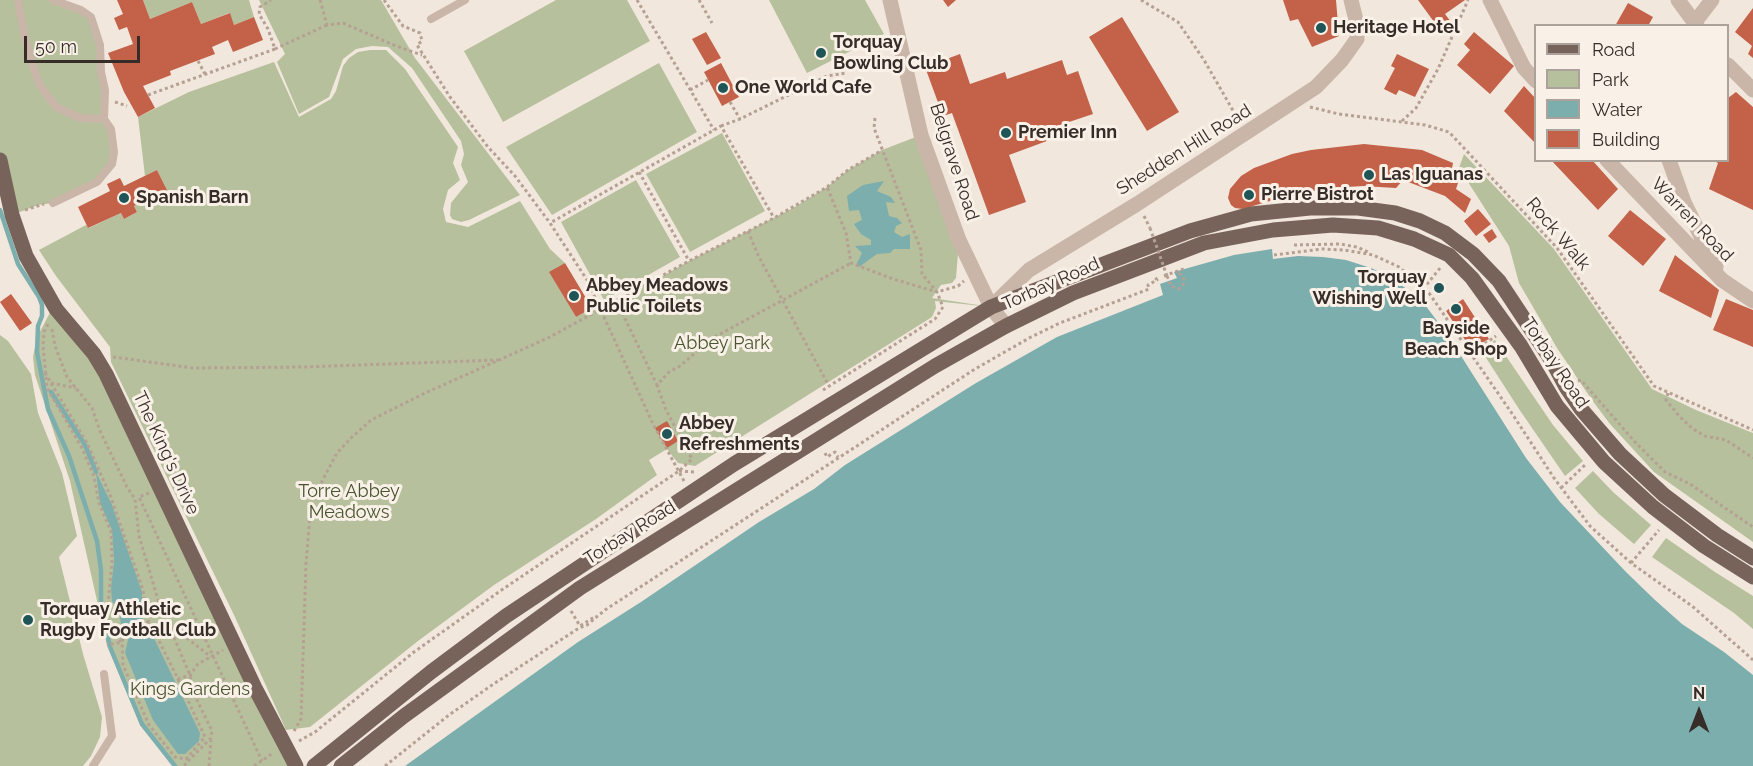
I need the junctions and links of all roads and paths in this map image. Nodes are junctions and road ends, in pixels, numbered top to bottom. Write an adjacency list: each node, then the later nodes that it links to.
1 (18, 0): 34 (lane)
2 (53, 0): 34 (lane)
3 (271, 0): 20 (path)
4 (320, 0): 19 (path)
5 (384, 0): 21 (path)
6 (465, 0): 16 (lane)
7 (637, 0): 29 (path)
8 (699, 0): 17 (path)
9 (890, 0): 59 (street, Belgrave Road)
10 (1141, 0): 39 (path)
11 (1351, 0): 39 (street, Shedden Hill Road)
12 (1468, 0): 36 (path)
13 (1490, 0): 26 (street)
14 (1678, 0): 18 (street)
15 (1712, 0): 18 (street)
16 (431, 19)
17 (712, 23)
18 (1696, 24)
19 (327, 25): 20 (path); 21 (path)
20 (275, 49): 25 (path)
21 (423, 55): 49 (path)
22 (198, 61): 25 (path)
23 (1729, 65): 28 (street)
24 (846, 73): 35 (path)
25 (205, 74): 30 (path)
26 (1534, 79)
27 (708, 80): 29 (path)
28 (1753, 89)
29 (690, 90): 38 (path)
30 (148, 95)
31 (730, 102): 35 (path)
32 (1312, 108): 36 (path, Rock Walk)
33 (875, 118): 40 (path)
34 (104, 119): 46 (lane)
35 (740, 119): 37 (path)
36 (1401, 122): 83 (path, Rock Walk)
37 (721, 126): 38 (path); 48 (path)
38 (714, 130): 44 (path)
39 (1246, 134): 69 (street, Shedden Hill Road)
40 (882, 150): 45 (path); 65 (path)
41 (0, 160): 47 (main road, The King's Drive)
42 (1609, 162): 62 (street, Warren Road)
43 (1670, 162): 62 (street)
44 (639, 172): 49 (path); 56 (path)
45 (827, 187): 48 (path); 57 (path)
46 (53, 203): 47 (path)
47 (12, 215): 73 (main road, The King's Drive)
48 (774, 218): 51 (path)
49 (550, 223): 70 (path)
50 (1150, 228): 61 (path, bridge)
51 (748, 231): 56 (path); 66 (path)
52 (1290, 245): 55 (path)
53 (1274, 255): 55 (path)
54 (1449, 255): 64 (path); 71 (main road, Torbay Road); 72 (main road, Torbay Road)
55 (1376, 256): 64 (path)
56 (689, 261): 68 (path)
57 (851, 263): 65 (path); 66 (path)
58 (1192, 265): 60 (path)
59 (975, 273): 65 (path); 69 (street, Belgrave Road)
60 (1175, 273): 61 (path); 61 (path)
61 (1166, 276)
62 (1722, 280): 67 (street, Warren Road)
63 (1148, 285): 87 (path)
64 (1424, 289): 74 (path)
65 (937, 292): 79 (path)
66 (783, 300): 78 (path); 79 (path)
67 (1753, 301)
68 (617, 302): 70 (path); 78 (path)
69 (991, 307): 71 (street, Belgrave Road); 80 (main road, Torbay Road); 92 (main road, Torbay Road)
70 (602, 310): 75 (path); 89 (path)
71 (1006, 326): 100 (main road, Torbay Road)
72 (1509, 328): 74 (path); 85 (main road, Torbay Road)
73 (94, 354): 75 (path); 114 (main road, The King's Drive)
74 (1470, 354): 91 (path)
75 (498, 360): 114 (path)
76 (45, 373): 77 (path); 81 (path); 105 (path)
77 (51, 383): 81 (path); 104 (path)
78 (657, 385): 89 (path)
79 (829, 386): 82 (path)
80 (1566, 387): 96 (path); 97 (main road, Torbay Road)
81 (77, 388): 94 (path)
82 (820, 392)
83 (1668, 393): 84 (path, Rock Walk); 88 (path)
84 (1753, 430)
85 (1597, 453): 91 (path); 95 (main road, Torbay Road)
86 (827, 457): 87 (path)
87 (838, 457): 102 (path)
88 (1753, 458)
89 (680, 471): 90 (path); 92 (path); 114 (path)
90 (694, 472)
91 (1561, 488): 98 (path)
92 (691, 492): 121 (main road, Torbay Road)
93 (149, 493): 94 (path)
94 (137, 498): 101 (path); 108 (path)
95 (1669, 519): 98 (path); 99 (main road, Torbay Road)
96 (1753, 527)
97 (1753, 558)
98 (1631, 562): 109 (path)
99 (1753, 577)
100 (564, 599): 102 (path); 122 (main road, Torbay Road)
101 (158, 600): 103 (path); 104 (path)
102 (605, 610): 123 (path)
103 (167, 623): 108 (path); 111 (path)
104 (148, 625): 105 (path); 112 (path)
105 (122, 642): 106 (path); 112 (path)
106 (109, 644)
107 (225, 650): 108 (path)
108 (212, 657): 111 (path); 115 (path)
109 (1753, 659)
110 (104, 674): 116 (lane)
111 (190, 675): 112 (path); 113 (path)
112 (178, 679)
113 (211, 738): 117 (path); 118 (path)
114 (281, 749): 115 (path); 120 (main road, The King's Drive)
115 (262, 761): 119 (path)
116 (93, 766)
117 (186, 766)
118 (209, 766)
119 (254, 766)
120 (296, 766)
121 (314, 766)
122 (340, 766)
123 (385, 766)

